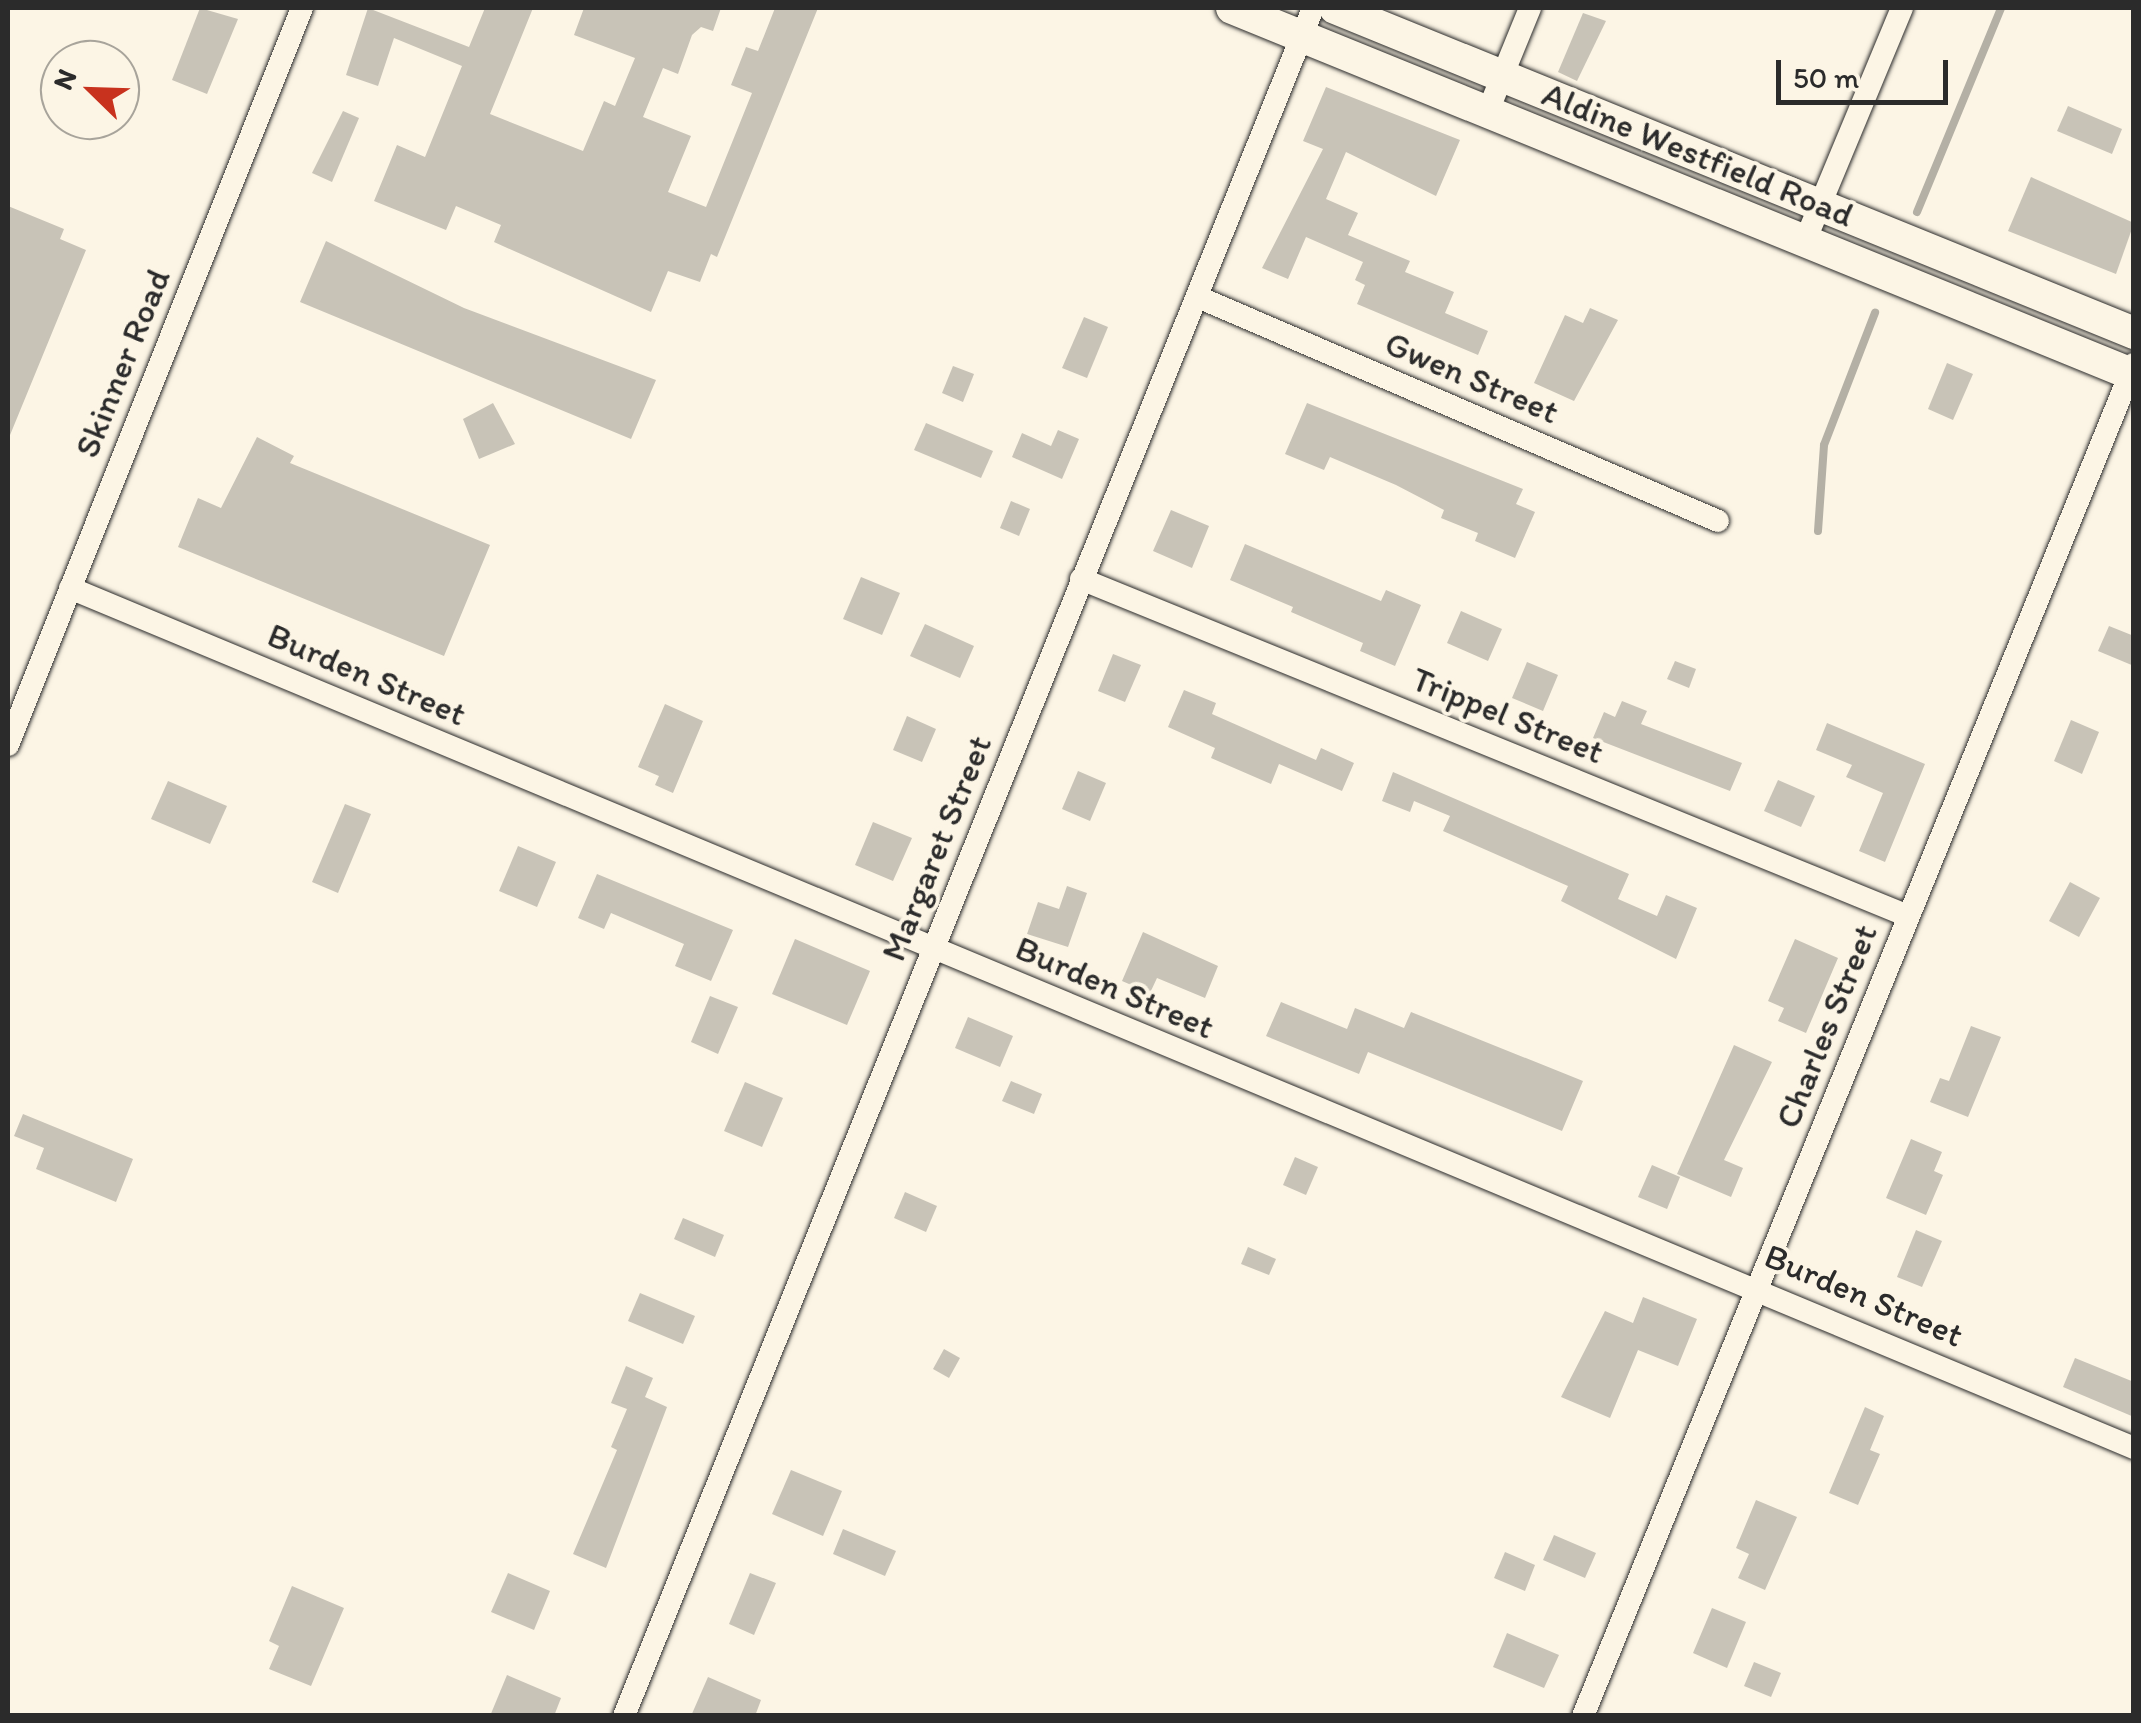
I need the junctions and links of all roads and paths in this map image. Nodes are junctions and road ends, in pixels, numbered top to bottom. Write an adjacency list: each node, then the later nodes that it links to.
1 (302, 8): 16 (street, Skinner Road)
2 (1232, 8): 6 (main road, Aldine Westfield Road)
3 (1335, 8): 7 (main road, Aldine Westfield Road)
4 (1530, 8): 7 (street)
5 (1902, 8): 9 (street)
6 (1307, 22): 8 (main road, Aldine Westfield Road); 11 (street, Margaret Street)
7 (1502, 75): 8 (street); 9 (main road, Aldine Westfield Road)
8 (1488, 111): 10 (main road, Aldine Westfield Road)
9 (1820, 203): 10 (street); 12 (main road, Aldine Westfield Road)
10 (1805, 241): 13 (main road, Aldine Westfield Road)
11 (1198, 296): 14 (street, Gwen Street); 15 (street, Margaret Street)
12 (2134, 332)
13 (2132, 371): 18 (street, Charles Street)
14 (1718, 521)
15 (1081, 579): 18 (street, Trippel Street); 19 (street, Margaret Street)
16 (70, 588): 17 (street, Skinner Road); 19 (street, Burden Street)
17 (8, 745)
18 (1908, 916): 20 (street, Charles Street)
19 (933, 949): 20 (street, Burden Street); 22 (street, Margaret Street)
20 (1758, 1286): 21 (street, Burden Street); 23 (street, Charles Street)
21 (2134, 1448)
22 (624, 1716)
23 (1584, 1716)

